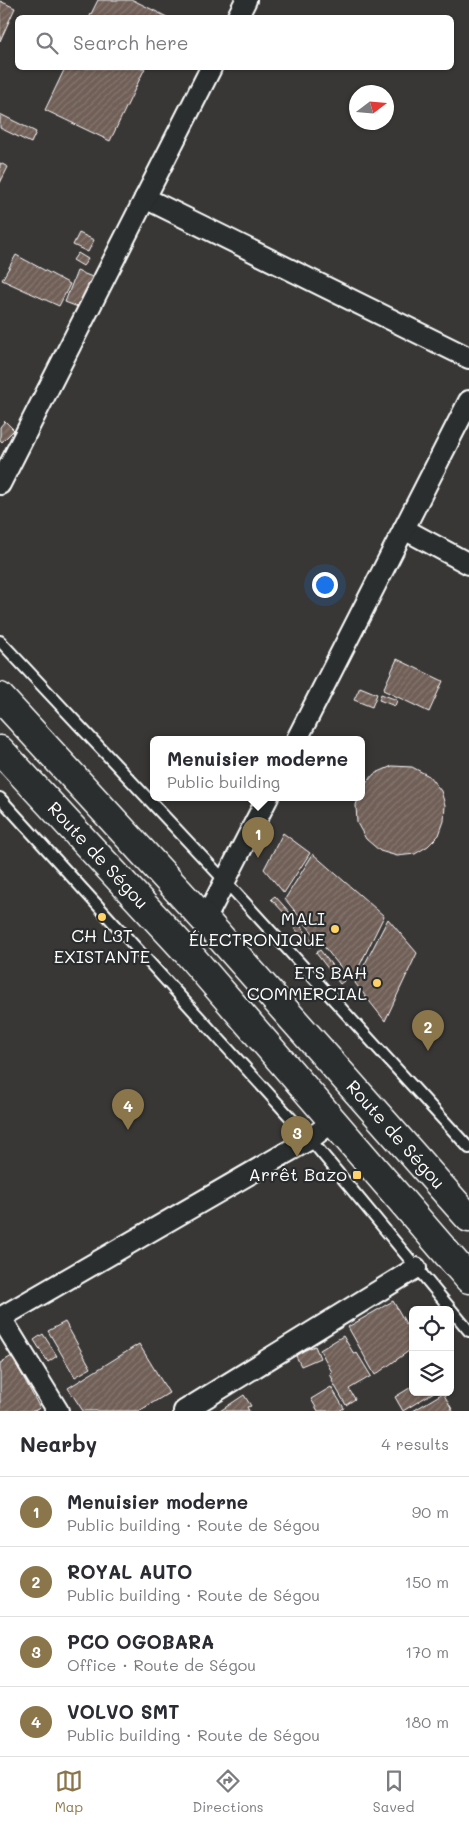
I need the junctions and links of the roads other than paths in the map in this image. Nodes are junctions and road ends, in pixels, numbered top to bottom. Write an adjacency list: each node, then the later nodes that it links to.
1 (246, 0): 2 (street)
2 (238, 15)
3 (210, 70): 4 (street)
4 (145, 198): 5 (street); 7 (street)
5 (469, 358)
6 (469, 400): 8 (street)
7 (0, 484)
8 (404, 529): 9 (street); 12 (street)
9 (469, 564)
10 (0, 641): 16 (lane)
11 (0, 697): 17 (highway, Route de Ségou)
12 (299, 736)
13 (0, 750): 18 (highway, Route de Ségou)
14 (0, 798): 19 (lane)
15 (266, 801): 16 (street)
16 (225, 881): 17 (street); 20 (lane)
17 (205, 920): 21 (highway, Route de Ségou)
18 (332, 1122): 19 (street); 23 (highway, Route de Ségou)
19 (310, 1139): 22 (lane); 24 (street)
20 (469, 1148)
21 (469, 1218)
22 (416, 1268): 25 (lane); 27 (street)
23 (469, 1280)
24 (0, 1318): 26 (street)
25 (469, 1331)
26 (58, 1411)
27 (184, 1411)

